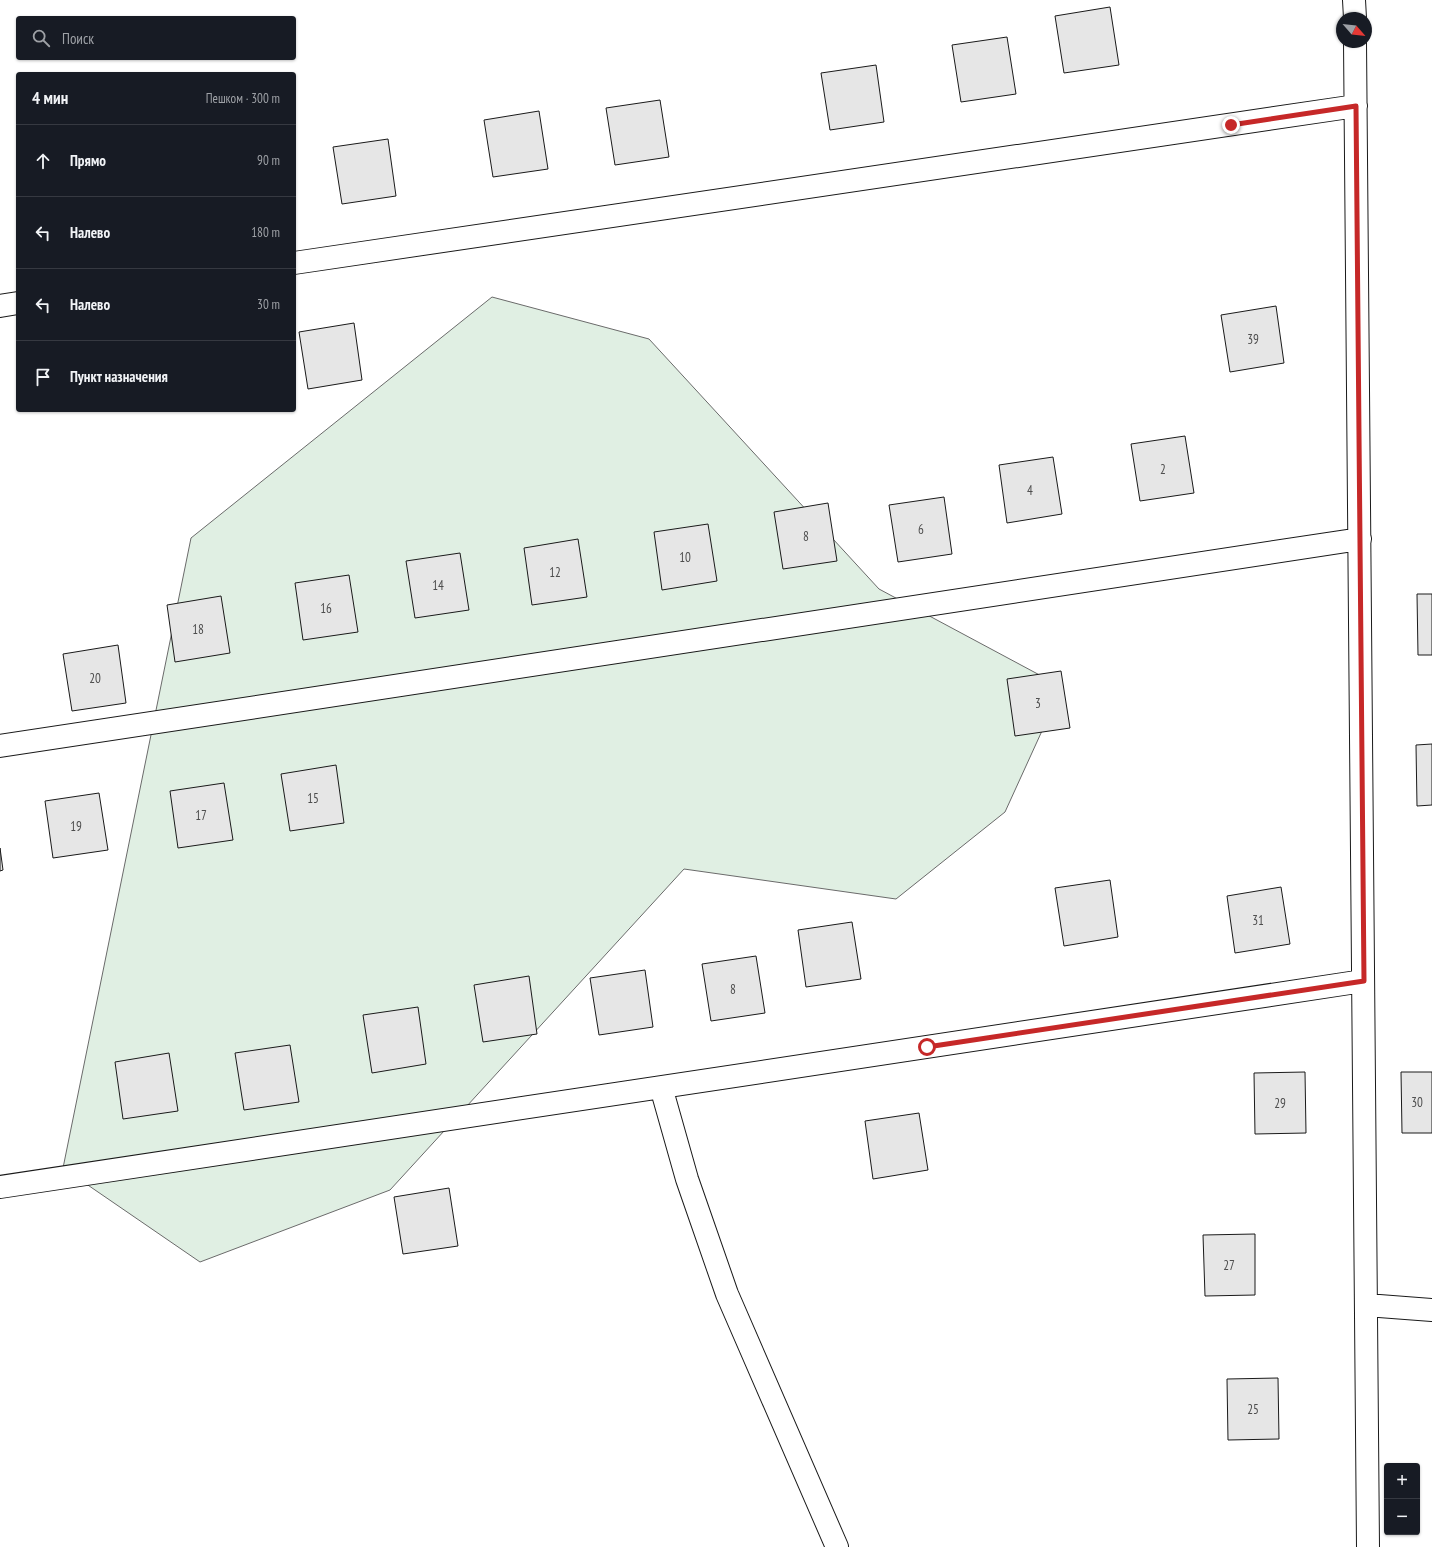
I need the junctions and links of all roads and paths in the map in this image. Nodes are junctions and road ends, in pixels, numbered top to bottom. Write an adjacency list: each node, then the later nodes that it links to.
1 (1354, 0): 2 (street)
2 (1355, 12)
3 (1355, 48): 4 (street)
4 (1356, 106): 5 (street); 8 (street)
5 (296, 263)
6 (16, 303): 7 (street)
7 (0, 306)
8 (1360, 539): 9 (street); 10 (street)
9 (0, 746)
10 (1364, 981): 11 (street); 13 (street)
11 (661, 1087): 12 (street); 15 (street)
12 (0, 1187)
13 (1366, 1305): 14 (street); 16 (street)
14 (1432, 1310)
15 (837, 1547)
16 (1368, 1547)

